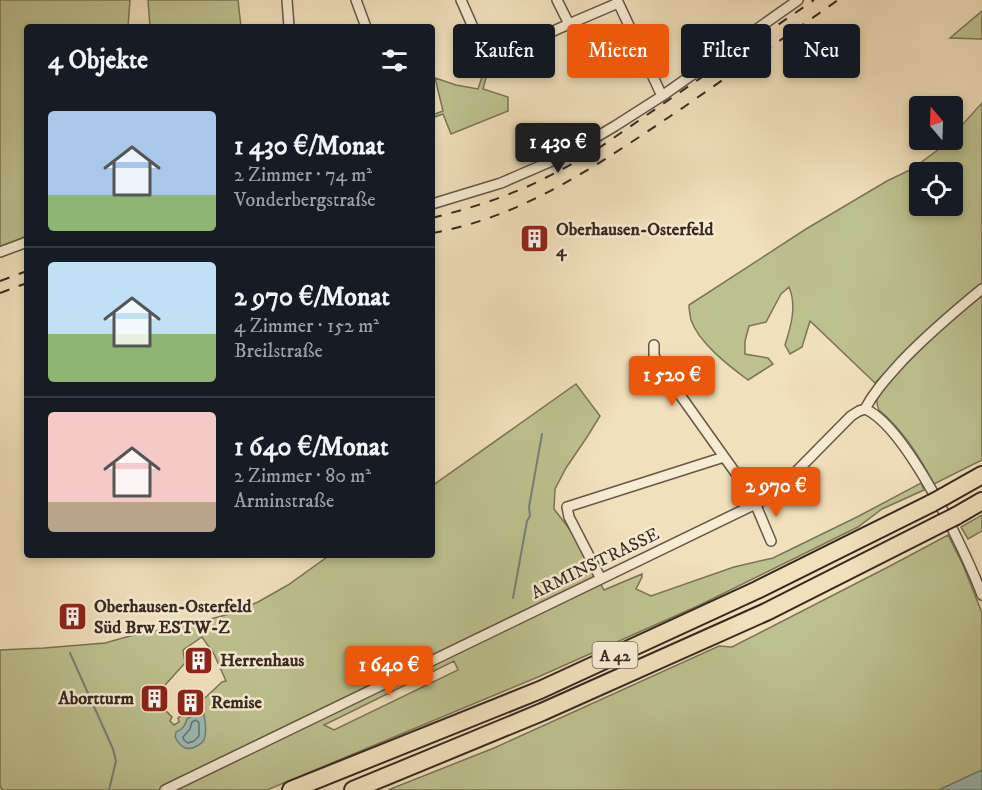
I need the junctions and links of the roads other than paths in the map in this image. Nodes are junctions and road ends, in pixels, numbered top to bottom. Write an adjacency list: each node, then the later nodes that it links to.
1 (287, 0): 7 (street)
2 (356, 0): 8 (street)
3 (461, 0): 10 (street)
4 (557, 0): 9 (street)
5 (798, 0): 11 (street)
6 (618, 2): 9 (street); 11 (street)
7 (288, 24)
8 (365, 24)
9 (569, 24)
10 (567, 25)
11 (662, 96): 12 (street)
12 (435, 203)
13 (24, 243): 14 (street)
14 (0, 252)
15 (982, 289): 17 (street, ARMINSTRASSE)
16 (654, 345): 18 (street)
17 (865, 409): 21 (street, ARMINSTRASSE); 24 (street)
18 (724, 457): 21 (street); 23 (street)
19 (982, 475): 26 (highway, A 42)
20 (982, 501): 27 (highway, A 42)
21 (756, 504): 22 (street); 23 (street, ARMINSTRASSE)
22 (771, 542)
23 (601, 579): 25 (street, ARMINSTRASSE)
24 (982, 595)
25 (165, 790)
26 (291, 790)
27 (353, 790)

